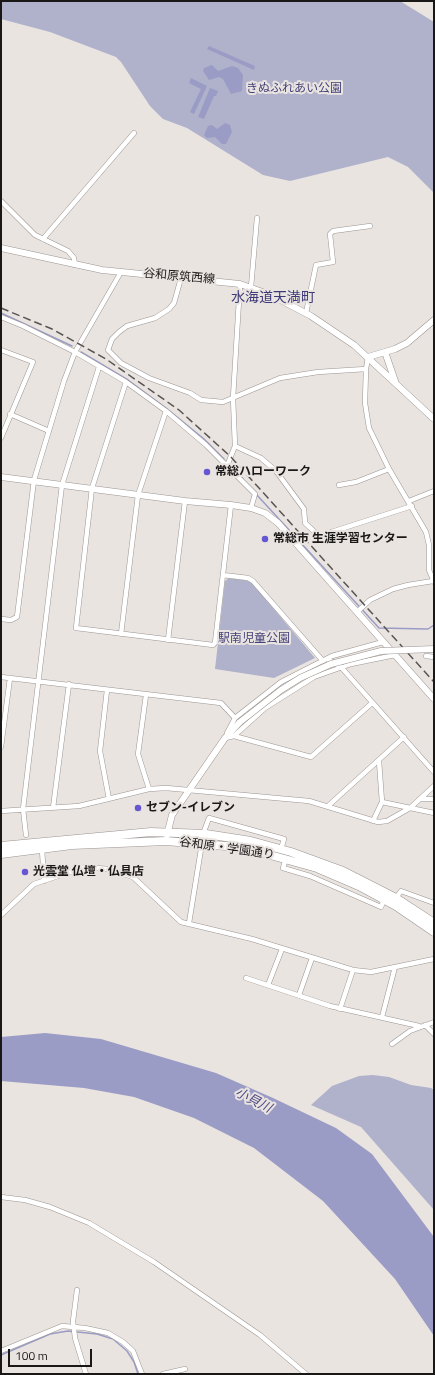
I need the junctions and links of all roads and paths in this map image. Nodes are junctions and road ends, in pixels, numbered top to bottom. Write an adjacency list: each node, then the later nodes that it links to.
1 (134, 133): 5 (street)
2 (1, 201): 5 (street)
3 (257, 218): 11 (street)
4 (370, 226): 12 (street)
5 (43, 239): 7 (street)
6 (1, 248): 7 (street, 谷和原筑西線)
7 (76, 265): 8 (street, 谷和原筑西線)
8 (121, 272): 9 (street, 谷和原筑西線); 16 (street)
9 (181, 278): 10 (street, 谷和原筑西線); 23 (street)
10 (240, 284): 11 (street, 谷和原筑西線); 23 (street)
11 (251, 287): 12 (street, 谷和原筑西線)
12 (306, 313): 18 (street, 谷和原筑西線)
13 (1, 317): 16 (street)
14 (434, 320): 17 (street)
15 (1, 350): 25 (street)
16 (75, 352): 19 (street); 27 (street)
17 (385, 352): 18 (street); 22 (street)
18 (368, 357): 20 (street); 22 (street, 谷和原筑西線)
19 (100, 367): 21 (street); 34 (street)
20 (366, 369): 23 (street); 31 (street)
21 (126, 382): 24 (street); 36 (street)
22 (396, 384): 26 (street, 谷和原筑西線)
23 (233, 398): 29 (street)
24 (166, 411): 30 (street); 38 (street)
25 (10, 414): 27 (street); 28 (street)
26 (434, 419)
27 (49, 431): 33 (street)
28 (1, 438)
29 (235, 446): 30 (street); 42 (street)
30 (228, 466): 43 (street)
31 (389, 469): 35 (street); 39 (street)
32 (1, 477): 33 (street)
33 (34, 480): 34 (street); 47 (street)
34 (62, 485): 36 (street); 59 (street)
35 (339, 485)
36 (92, 488): 38 (street); 48 (street)
37 (434, 491): 39 (street)
38 (138, 495): 40 (street); 48 (street)
39 (409, 500): 42 (street)
40 (185, 501): 41 (street); 49 (street)
41 (231, 505): 43 (street); 44 (street)
42 (412, 506): 45 (street)
43 (251, 508): 46 (street)
44 (223, 575): 49 (street); 55 (street)
45 (433, 581): 46 (street)
46 (357, 612): 50 (street)
47 (1, 619)
48 (122, 634): 49 (street)
49 (168, 640)
50 (383, 642): 52 (street); 55 (street)
51 (434, 649): 65 (street, bridge)
52 (395, 655): 56 (street); 63 (street)
53 (426, 656): 54 (street)
54 (434, 657)
55 (325, 660): 56 (street); 65 (street)
56 (341, 666): 64 (street); 66 (street)
57 (1, 677): 58 (street)
58 (10, 678): 59 (street); 69 (street)
59 (39, 681): 60 (street); 82 (street)
60 (69, 684): 61 (street); 80 (street)
61 (107, 690): 62 (street); 75 (street)
62 (146, 695): 65 (street); 73 (street)
63 (434, 699)
64 (372, 703): 66 (street); 67 (street)
65 (238, 720): 68 (street)
66 (234, 736): 68 (street)
67 (404, 737): 70 (street); 71 (street)
68 (225, 738): 74 (street)
69 (1, 747)
70 (379, 761): 78 (street); 79 (street)
71 (434, 772)
72 (434, 786): 76 (street)
73 (149, 789): 74 (street); 75 (street)
74 (189, 790): 79 (street); 86 (street)
75 (109, 799): 80 (street)
76 (421, 799): 77 (street); 81 (street)
77 (434, 799)
78 (382, 802): 81 (street); 85 (street)
79 (328, 806): 85 (street)
80 (53, 808): 82 (street)
81 (410, 808): 84 (street); 85 (street)
82 (23, 809): 83 (street); 88 (street)
83 (1, 811)
84 (434, 814)
85 (372, 821)
86 (167, 832): 87 (highway, 谷和原・学園通り); 89 (street); 91 (highway, 谷和原・学園通り)
87 (203, 834): 93 (highway, 谷和原・学園通り); 93 (street)
88 (26, 835)
89 (166, 841): 90 (highway, 谷和原・学園通り); 92 (highway, 谷和原・学園通り)
90 (202, 844): 95 (highway, 谷和原・学園通り); 103 (street)
91 (1, 846)
92 (42, 849): 94 (highway, 谷和原・学園通り); 97 (street)
93 (281, 849): 96 (highway, 谷和原・学園通り)
94 (1, 854)
95 (286, 858): 96 (highway, 谷和原・学園通り); 98 (street)
96 (342, 874): 98 (street); 99 (highway, 谷和原・学園通り); 100 (highway, 谷和原・学園通り)
97 (44, 881): 102 (street); 103 (street)
98 (336, 887): 100 (street)
99 (396, 898): 101 (street); 104 (highway, 谷和原・学園通り)
100 (384, 900): 105 (highway, 谷和原・学園通り)
101 (434, 903)
102 (1, 915)
103 (189, 923): 106 (street)
104 (434, 923)
105 (434, 932)
106 (282, 949): 107 (street); 112 (street)
107 (312, 958): 110 (street); 113 (street)
108 (434, 959): 109 (street)
109 (395, 967): 110 (street); 115 (street)
110 (353, 970): 114 (street)
111 (246, 978): 112 (street)
112 (268, 985): 113 (street)
113 (299, 995): 114 (street)
114 (340, 1008): 115 (street)
115 (382, 1017): 118 (street)
116 (434, 1022): 117 (street)
117 (425, 1025): 118 (street); 119 (street)
118 (419, 1026): 120 (street)
119 (434, 1034)
120 (392, 1044)
121 (1, 1197): 129 (street)
122 (77, 1290): 123 (street)
123 (74, 1330): 124 (street); 126 (street); 127 (street)
124 (1, 1351)
125 (185, 1369): 128 (street)
126 (86, 1374)
127 (142, 1374)
128 (163, 1374)
129 (306, 1374)

